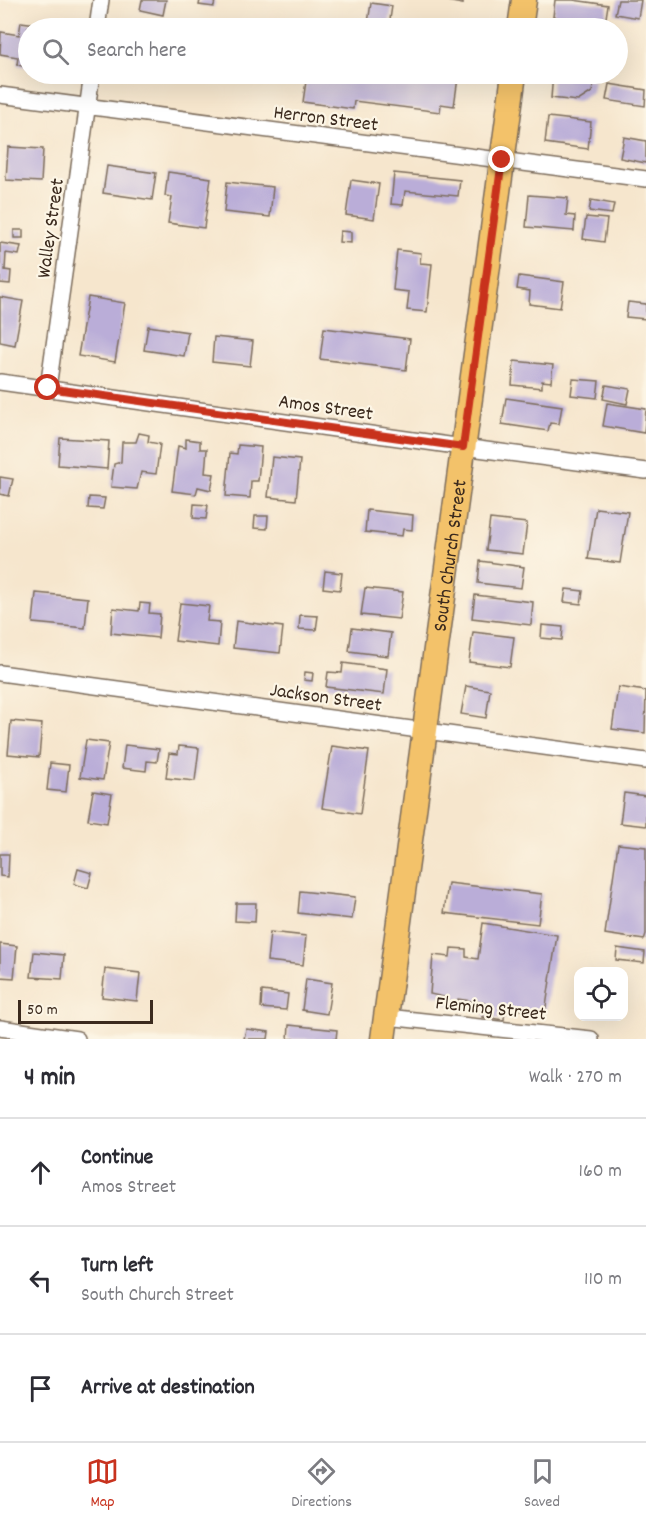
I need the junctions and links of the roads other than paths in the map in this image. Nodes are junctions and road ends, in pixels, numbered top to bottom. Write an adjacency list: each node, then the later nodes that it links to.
1 (101, 0): 3 (street)
2 (524, 0): 4 (main road)
3 (98, 18)
4 (521, 18)
5 (91, 84): 8 (street, Walley Street)
6 (513, 84): 9 (main road, South Church Street)
7 (0, 95): 8 (street, Herron Street)
8 (88, 107): 9 (street, Herron Street); 12 (street, Walley Street)
9 (502, 160): 10 (street, Herron Street); 13 (main road, South Church Street)
10 (646, 179)
11 (0, 382): 12 (street, Amos Street)
12 (48, 388): 13 (street, Amos Street)
13 (463, 447): 14 (street, Amos Street); 16 (main road, South Church Street)
14 (646, 471)
15 (0, 674): 16 (street, Jackson Street)
16 (424, 730): 17 (street, Jackson Street); 19 (main road, South Church Street)
17 (646, 761)
18 (0, 1028): 20 (street)
19 (385, 1028): 21 (street, Fleming Street)
20 (77, 1039)
21 (591, 1039)

